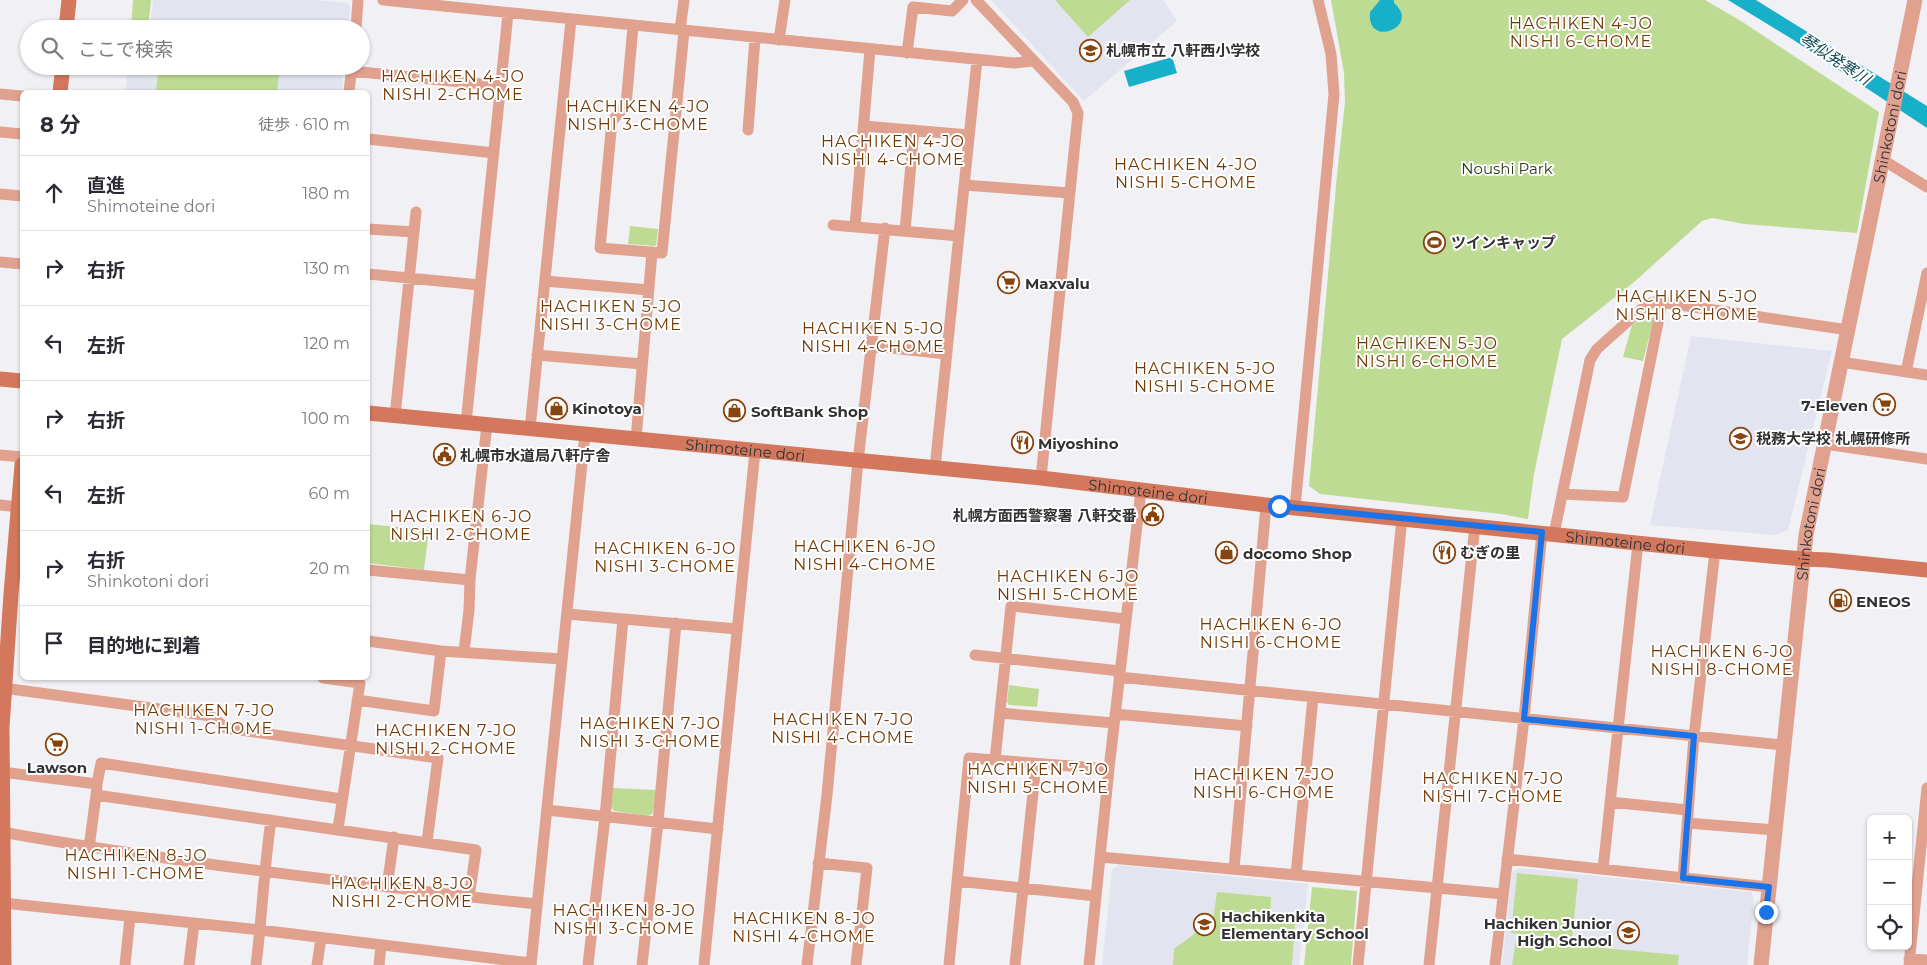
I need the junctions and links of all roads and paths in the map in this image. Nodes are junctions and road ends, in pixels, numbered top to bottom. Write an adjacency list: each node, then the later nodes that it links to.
1 (69, 0): 13 (main road)
2 (358, 0): 14 (street)
3 (383, 0): 10 (street)
4 (684, 0): 17 (street)
5 (785, 0): 19 (street)
6 (964, 0): 21 (street)
7 (976, 0): 23 (street)
8 (1318, 0): 95 (street)
9 (1915, 0): 40 (street, Shinkotoni dori)
10 (399, 1): 11 (street)
11 (489, 6): 12 (street)
12 (508, 14): 15 (street); 27 (street)
13 (67, 20)
14 (357, 20)
15 (571, 20): 16 (street); 60 (street)
16 (633, 26): 17 (street); 54 (street)
17 (682, 31): 18 (street); 54 (street)
18 (755, 38): 19 (street); 33 (street)
19 (779, 40): 20 (street)
20 (870, 49): 21 (street); 32 (street)
21 (907, 53): 22 (street)
22 (977, 60): 23 (street); 37 (street)
23 (1034, 61): 43 (street)
24 (370, 71): 27 (street)
25 (62, 75): 28 (main road)
26 (351, 75): 29 (street)
27 (501, 86): 39 (street)
28 (60, 90)
29 (349, 90)
30 (0, 94): 31 (street)
31 (20, 96)
32 (864, 126): 34 (street); 48 (street)
33 (748, 130)
34 (914, 130): 37 (street); 51 (street)
35 (0, 132): 36 (street)
36 (20, 134)
37 (969, 135): 41 (street)
38 (370, 139): 39 (street)
39 (494, 153): 61 (street)
40 (1882, 160): 42 (street); 64 (street, Shinkotoni dori)
41 (964, 185): 43 (street); 53 (street)
42 (1927, 187)
43 (1070, 193): 88 (street)
44 (0, 194): 45 (street)
45 (20, 196)
46 (416, 212): 52 (street)
47 (833, 225): 48 (street)
48 (855, 226): 49 (street)
49 (885, 228): 51 (street); 65 (street)
50 (370, 229): 52 (street)
51 (905, 230): 53 (street)
52 (414, 232): 59 (street)
53 (959, 236): 66 (street)
54 (652, 252): 62 (street)
55 (0, 262): 56 (street)
56 (20, 264)
57 (1927, 273): 70 (street)
58 (370, 274): 59 (street)
59 (410, 278): 61 (street); 75 (street)
60 (545, 281): 62 (street); 67 (street)
61 (480, 285): 76 (street)
62 (649, 290): 69 (street)
63 (1662, 303): 64 (street); 91 (street); 91 (street)
64 (1848, 330): 68 (street, Shinkotoni dori)
65 (872, 346): 66 (street); 86 (street)
66 (947, 354): 87 (street)
67 (537, 355): 69 (street); 78 (street)
68 (1841, 362): 70 (street); 81 (street, Shinkotoni dori)
69 (642, 364): 80 (street)
70 (1906, 372): 71 (street)
71 (1927, 375)
72 (0, 379): 73 (main road)
73 (20, 381)
74 (370, 413): 75 (main road, Shimoteine dori)
75 (395, 416): 76 (main road, Shimoteine dori)
76 (466, 422): 77 (main road, Shimoteine dori)
77 (487, 424): 78 (main road, Shimoteine dori); 105 (street)
78 (530, 429): 79 (main road, Shimoteine dori)
79 (585, 434): 80 (main road, Shimoteine dori); 107 (street)
80 (636, 439): 82 (main road, Shimoteine dori)
81 (1825, 444): 85 (street); 102 (street, Shinkotoni dori)
82 (755, 451): 86 (main road, Shimoteine dori); 111 (street)
83 (0, 455): 84 (street)
84 (20, 457)
85 (1927, 459)
86 (858, 461): 87 (main road, Shimoteine dori); 158 (street)
87 (935, 468): 88 (main road, Shimoteine dori)
88 (1041, 478): 90 (main road, Shimoteine dori)
89 (20, 486): 94 (main road)
90 (1141, 490): 93 (main road, Shimoteine dori); 109 (street)
91 (1562, 494): 99 (street)
92 (0, 505): 94 (street)
93 (1266, 505): 95 (main road, Shimoteine dori); 121 (street)
94 (18, 507): 98 (main road)
95 (1295, 508): 96 (main road, Shimoteine dori)
96 (1402, 518): 97 (main road, Shimoteine dori); 124 (street)
97 (1475, 525): 99 (main road, Shimoteine dori); 126 (street)
98 (19, 532): 106 (main road)
99 (1548, 533): 100 (main road, Shimoteine dori); 128 (street)
100 (1638, 543): 101 (main road, Shimoteine dori); 131 (street)
101 (1715, 551): 102 (main road, Shimoteine dori); 132 (street)
102 (1803, 559): 104 (main road, Shimoteine dori); 133 (street, Shinkotoni dori)
103 (370, 570): 105 (street)
104 (1927, 570)
105 (470, 580): 114 (street)
106 (17, 594): 120 (main road)
107 (566, 614): 108 (street); 117 (street)
108 (623, 619): 110 (street); 145 (street)
109 (1126, 619): 116 (street); 118 (street)
110 (676, 623): 111 (street); 147 (street)
111 (738, 629): 149 (street)
112 (370, 642): 113 (street)
113 (440, 651): 114 (street); 123 (street)
114 (464, 652): 117 (street)
115 (975, 655): 116 (street)
116 (1005, 657): 118 (street); 125 (street)
117 (562, 659): 143 (street)
118 (1120, 674): 121 (street); 127 (street)
119 (338, 680): 123 (street)
120 (4, 688): 130 (main road); 134 (street)
121 (1250, 691): 122 (street); 129 (street)
122 (1313, 697): 124 (street); 162 (street)
123 (357, 700): 134 (street)
124 (1383, 704): 126 (street); 165 (street)
125 (1000, 712): 127 (street); 135 (street)
126 (1455, 712): 128 (street); 169 (street)
127 (1114, 718): 129 (street); 137 (street)
128 (1524, 719): 131 (street); 157 (street)
129 (1246, 726): 159 (street)
130 (1, 727): 138 (main road)
131 (1617, 728): 132 (street); 142 (street)
132 (1694, 736): 133 (street); 144 (street)
133 (1783, 745): 151 (street, Shinkotoni dori)
134 (350, 746): 141 (street); 154 (street)
135 (995, 760): 136 (street); 164 (street)
136 (1036, 764): 137 (street); 168 (street)
137 (1108, 769): 156 (street)
138 (2, 772): 140 (street); 152 (main road)
139 (1927, 788): 181 (street)
140 (96, 789): 141 (street); 146 (street); 155 (street)
141 (342, 800): 150 (street)
142 (1610, 802): 144 (street); 160 (street)
143 (547, 810): 145 (street); 174 (street)
144 (1688, 810): 148 (street)
145 (605, 817): 147 (street); 189 (street)
146 (271, 820): 150 (street); 161 (street)
147 (658, 822): 149 (street); 190 (street)
148 (1687, 823): 151 (street); 163 (street)
149 (718, 828): 191 (street)
150 (338, 829): 153 (street)
151 (1775, 830): 167 (street, Shinkotoni dori)
152 (2, 832): 155 (street); 173 (main road)
153 (394, 837): 154 (street); 166 (street)
154 (427, 842): 172 (street)
155 (89, 848): 161 (street)
156 (1100, 857): 159 (street); 171 (street)
157 (1507, 859): 160 (street); 170 (street)
158 (818, 863): 192 (street); 193 (street)
159 (1234, 869): 162 (street)
160 (1602, 869): 163 (street)
161 (264, 872): 166 (street); 177 (street)
162 (1296, 875): 165 (street)
163 (1683, 878): 167 (street)
164 (957, 880): 168 (street); 194 (street)
165 (1366, 882): 169 (street); 197 (street)
166 (387, 887): 172 (street)
167 (1769, 887): 200 (street, Shinkotoni dori)
168 (1023, 888): 171 (street); 195 (street)
169 (1437, 889): 170 (street); 198 (street)
170 (1503, 894): 199 (street)
171 (1096, 896): 196 (street)
172 (469, 898): 174 (street)
173 (3, 903): 175 (street); 183 (main road)
174 (538, 904): 182 (street)
175 (130, 917): 176 (street); 184 (street)
176 (194, 924): 177 (street); 185 (street)
177 (260, 930): 178 (street); 186 (street)
178 (321, 938): 179 (street); 187 (street)
179 (381, 945): 182 (street); 188 (street)
180 (1927, 960): 181 (street)
181 (1909, 962)
182 (531, 964)
183 (4, 965)
184 (125, 965)
185 (189, 965)
186 (256, 965)
187 (317, 965)
188 (379, 965)
189 (588, 965)
190 (642, 965)
191 (704, 965)
192 (807, 965)
193 (856, 965)
194 (949, 965)
195 (1015, 965)
196 (1089, 965)
197 (1358, 965)
198 (1429, 965)
199 (1495, 965)
200 (1761, 965)

